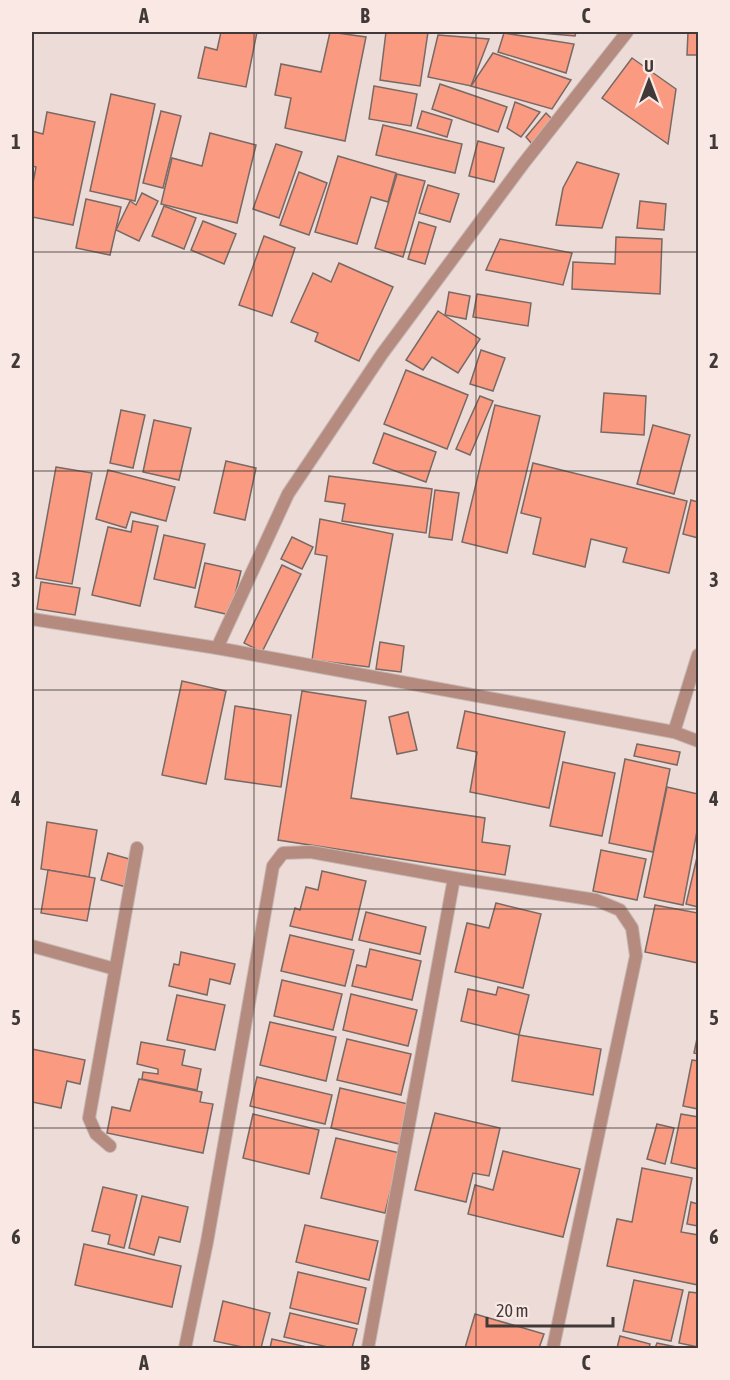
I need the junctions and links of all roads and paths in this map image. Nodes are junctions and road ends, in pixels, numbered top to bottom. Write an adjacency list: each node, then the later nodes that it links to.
1 (627, 32): 3 (street)
2 (32, 619): 3 (street)
3 (217, 648): 5 (street)
4 (699, 655): 5 (street)
5 (674, 732): 6 (street)
6 (699, 741)
7 (137, 848): 10 (street)
8 (454, 878): 12 (street); 13 (street); 14 (street)
9 (32, 946): 10 (street)
10 (115, 969): 11 (street)
11 (110, 1146)
12 (185, 1348)
13 (368, 1348)
14 (553, 1348)

